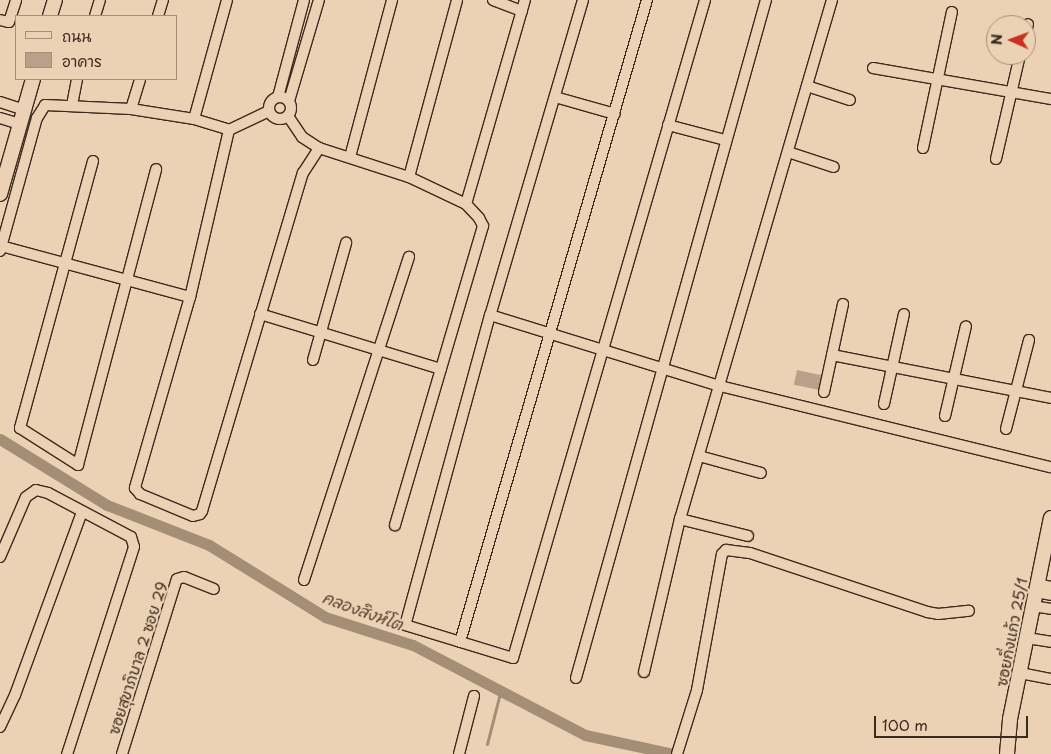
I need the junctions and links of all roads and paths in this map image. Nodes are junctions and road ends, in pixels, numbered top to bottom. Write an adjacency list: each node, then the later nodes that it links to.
1 (16, 0): 22 (street)
2 (55, 0): 19 (street)
3 (100, 0): 20 (street)
4 (163, 0): 21 (street)
5 (227, 0): 44 (street)
6 (304, 0): 31 (street)
7 (319, 0): 35 (street)
8 (392, 0): 52 (street)
9 (457, 0): 57 (street)
10 (493, 0): 17 (street)
11 (525, 0): 17 (street)
12 (583, 0): 32 (street)
13 (647, 0): 41 (street)
14 (705, 0): 46 (street)
15 (766, 0): 48 (street)
16 (832, 0): 29 (street)
17 (522, 11): 59 (street)
18 (952, 12): 25 (street)
19 (50, 15)
20 (95, 15)
21 (158, 15)
22 (0, 20)
23 (1018, 65): 30 (street)
24 (872, 68): 25 (street)
25 (936, 79): 30 (street); 50 (street)
26 (33, 80): 39 (street)
27 (78, 80): 37 (street)
28 (140, 80): 38 (street)
29 (807, 86): 34 (street); 51 (street)
30 (1012, 92): 33 (street); 53 (street)
31 (278, 97): 35 (street); 40 (street)
32 (555, 97): 41 (street); 69 (street)
33 (1051, 99)
34 (850, 100)
35 (289, 101): 42 (street)
36 (0, 102): 39 (street)
37 (72, 105): 38 (street); 61 (street)
38 (131, 109): 44 (street)
39 (24, 110): 45 (street)
40 (270, 111): 42 (street); 47 (street)
41 (614, 114): 72 (street)
42 (288, 116): 49 (street)
43 (0, 118): 45 (street)
44 (194, 119): 47 (street)
45 (20, 124): 58 (street)
46 (668, 125): 48 (street); 75 (street)
47 (229, 130): 65 (street)
48 (725, 140): 79 (street)
49 (319, 148): 52 (street); 67 (street)
50 (923, 148)
51 (788, 152): 55 (street); 82 (street)
52 (350, 157): 57 (street)
53 (996, 159)
54 (93, 160): 63 (street)
55 (834, 167)
56 (156, 169): 64 (street)
57 (409, 177): 59 (street)
58 (0, 194)
59 (466, 204): 80 (street)
60 (346, 243): 71 (street)
61 (1, 248): 63 (street)
62 (409, 257): 74 (street)
63 (63, 261): 64 (street); 64 (street)
64 (127, 278): 65 (street)
65 (190, 297): 67 (street)
66 (844, 304): 76 (street)
67 (260, 314): 71 (street)
68 (904, 314): 78 (street)
69 (490, 315): 72 (street); 105 (street)
70 (966, 326): 81 (street)
71 (320, 331): 74 (street); 77 (street)
72 (551, 333): 75 (street); 105 (street)
73 (1029, 340): 84 (street)
74 (380, 350): 80 (street); 98 (street)
75 (602, 350): 79 (street); 105 (street)
76 (832, 355): 78 (street); 83 (street)
77 (313, 360)
78 (893, 367): 81 (street); 86 (street)
79 (661, 368): 82 (street); 109 (street)
80 (441, 369): 95 (street)
81 (955, 381): 84 (street); 87 (street)
82 (720, 386): 89 (street); 90 (street)
83 (824, 392)
84 (1015, 392): 85 (street); 88 (street)
85 (1051, 398)
86 (884, 404)
87 (945, 416)
88 (1006, 429)
89 (699, 456): 91 (street); 94 (street)
90 (1051, 467)
91 (761, 473)
92 (82, 512): 97 (street); 112 (street); 113 (street)
93 (1051, 518): 100 (street, ซอยกิ่งแก้ว 25/1)
94 (680, 519): 96 (street); 107 (street)
95 (395, 525)
96 (748, 536)
97 (0, 557)
98 (304, 580)
99 (214, 589): 114 (street, ซอยสุขาภิบาล 2 ซอย 29)
100 (1039, 592): 101 (street); 102 (street); 104 (street, ซอยกิ่งแก้ว 25/1)
101 (1051, 595)
102 (1051, 609)
103 (968, 612): 116 (street)
104 (1027, 638): 106 (street); 108 (street, ซอยกิ่งแก้ว 25/1)
105 (460, 642)
106 (1051, 642)
107 (644, 672)
108 (1020, 673): 110 (street); 117 (street, ซอยกิ่งแก้ว 25/1)
109 (576, 678)
110 (1051, 679)
111 (474, 696): 115 (street)
112 (0, 727)
113 (67, 754)
114 (122, 754)
115 (459, 754)
116 (677, 754)
117 (1007, 754)

